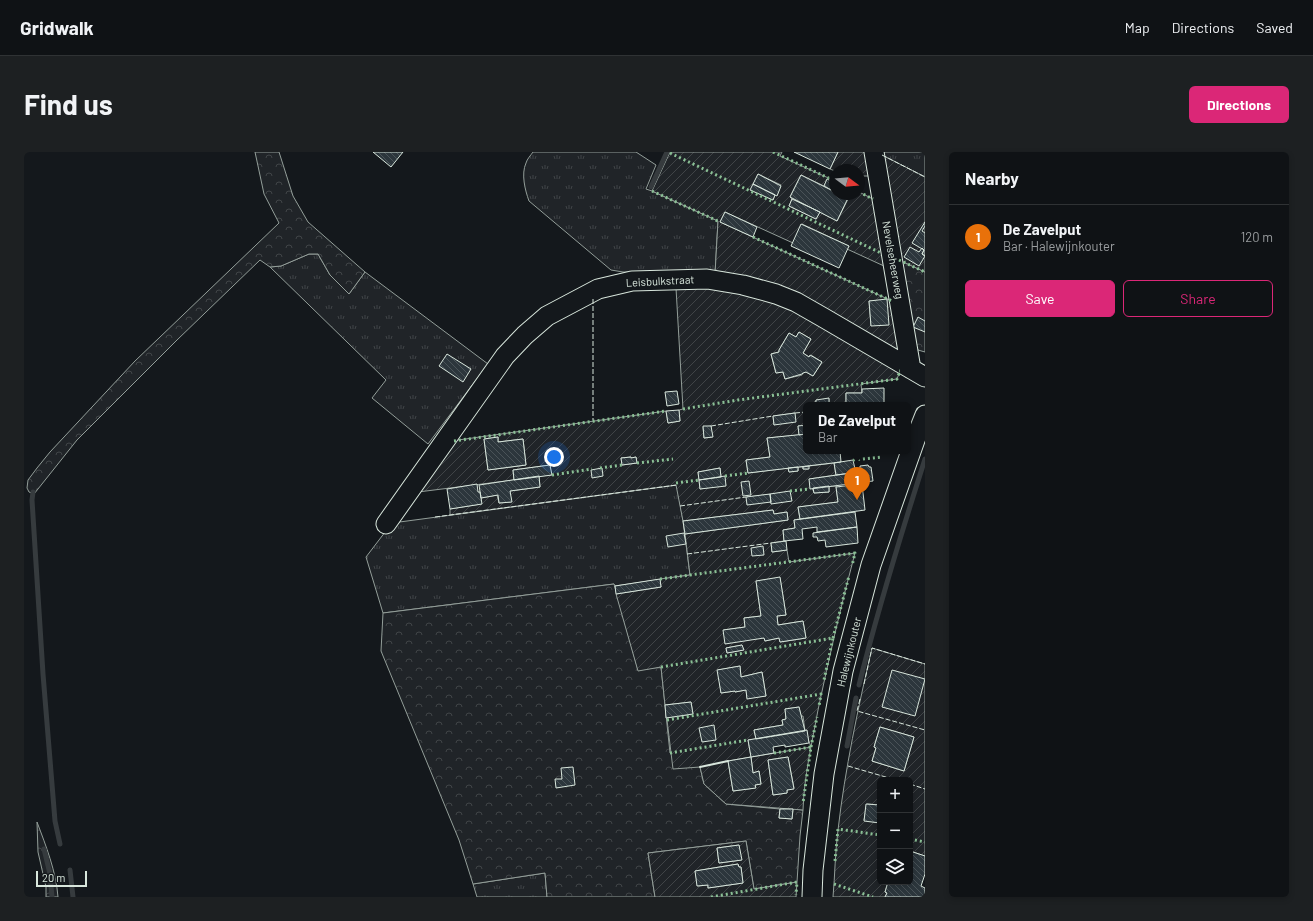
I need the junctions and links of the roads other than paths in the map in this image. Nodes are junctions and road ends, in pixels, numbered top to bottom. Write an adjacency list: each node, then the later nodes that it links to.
1 (874, 152): 2 (street, Nevelseheerweg)
2 (918, 373): 6 (street, Leisbulkstraat)
3 (925, 415): 4 (street, Halewijnkouter)
4 (911, 451)
5 (910, 454): 7 (street, Halewijnkouter)
6 (386, 524)
7 (812, 897)

